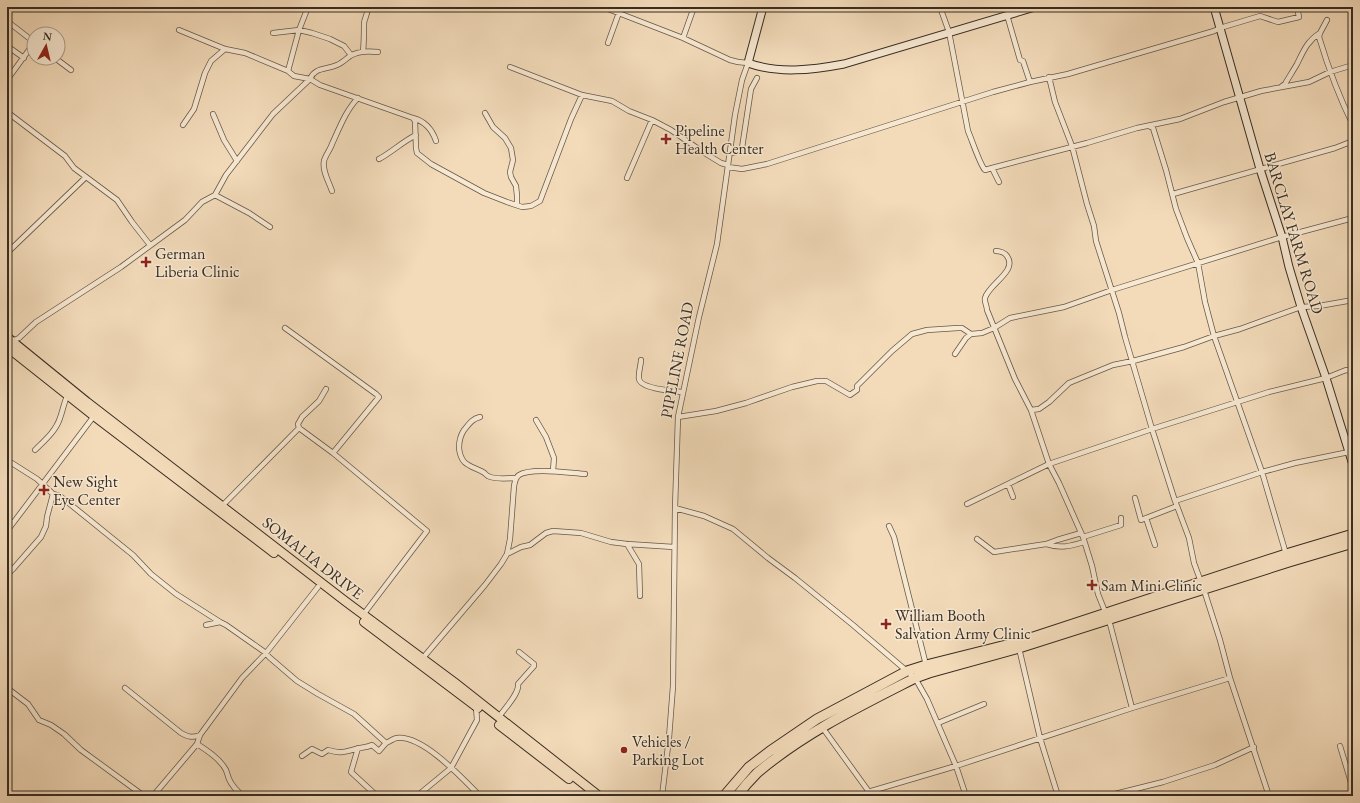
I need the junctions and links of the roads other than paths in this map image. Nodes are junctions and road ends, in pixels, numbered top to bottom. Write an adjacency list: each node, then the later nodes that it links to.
1 (308, 7): 18 (street)
2 (360, 7): 11 (street)
3 (603, 7): 12 (street)
4 (621, 7): 12 (street)
5 (694, 7): 23 (street)
6 (763, 7): 32 (street, PIPELINE ROAD)
7 (940, 7): 19 (street)
8 (1034, 7): 13 (street)
9 (1214, 7): 16 (street, BARCLAY FARM ROAD)
10 (1297, 7): 16 (street)
11 (368, 8): 27 (street)
12 (619, 13): 23 (street); 24 (street)
13 (1007, 16): 19 (street); 43 (street)
14 (1327, 20): 21 (street)
15 (7, 21): 22 (street)
16 (1220, 28): 39 (street); 47 (street, BARCLAY FARM ROAD)
17 (180, 30): 26 (street)
18 (299, 30): 20 (street); 30 (street); 37 (street)
19 (949, 32): 32 (street); 48 (street)
20 (273, 33)
21 (1320, 33): 38 (street); 44 (street)
22 (26, 36)
23 (683, 38): 32 (street)
24 (608, 43)
25 (7, 46): 31 (street)
26 (224, 49): 37 (street); 54 (street)
27 (363, 52): 28 (street); 30 (street)
28 (378, 52)
29 (26, 55): 31 (street)
30 (351, 55): 41 (street)
31 (24, 58): 42 (street)
32 (748, 63): 61 (street, PIPELINE ROAD)
33 (1353, 65): 38 (street)
34 (66, 66): 36 (street)
35 (510, 67): 45 (street)
36 (71, 70)
37 (288, 71): 41 (street)
38 (1330, 72): 44 (street); 55 (street)
39 (1049, 77): 43 (street); 60 (street)
40 (757, 78): 61 (street)
41 (310, 79): 46 (street); 63 (street)
42 (7, 80)
43 (1030, 82): 48 (street)
44 (1281, 87): 47 (street)
45 (582, 95): 53 (street); 73 (street)
46 (358, 98): 52 (street); 70 (street)
47 (1240, 98): 56 (street); 66 (street, BARCLAY FARM ROAD)
48 (963, 102): 64 (street); 65 (street)
49 (7, 112): 67 (street)
50 (485, 113): 73 (street)
51 (213, 114): 63 (street)
52 (413, 118): 57 (street); 58 (street)
53 (652, 120): 64 (street); 68 (street)
54 (183, 125)
55 (1353, 125)
56 (1149, 126): 60 (street); 71 (street)
57 (416, 135): 62 (street); 73 (street)
58 (436, 141)
59 (1353, 141): 66 (street)
60 (1072, 146): 65 (street); 81 (street)
61 (730, 153): 64 (street, PIPELINE ROAD)
62 (379, 159)
63 (237, 161): 72 (street)
64 (728, 166): 95 (street, PIPELINE ROAD)
65 (992, 168): 69 (street)
66 (1260, 168): 71 (street); 76 (street, BARCLAY FARM ROAD)
67 (86, 177): 77 (street); 79 (street)
68 (627, 178)
69 (999, 182)
70 (332, 191)
71 (1173, 194): 80 (street)
72 (215, 195): 75 (street); 77 (street)
73 (517, 205)
74 (1353, 218): 76 (street)
75 (270, 227)
76 (1282, 237): 80 (street); 83 (street, BARCLAY FARM ROAD)
77 (150, 245): 88 (street)
78 (996, 251): 85 (street)
79 (7, 253)
80 (1198, 263): 81 (street); 87 (street)
81 (1112, 290): 85 (street); 91 (street)
82 (1353, 300): 83 (street)
83 (1301, 307): 87 (street); 93 (street, BARCLAY FARM ROAD)
84 (285, 328): 107 (street)
85 (994, 328): 86 (street); 98 (street)
86 (971, 334): 89 (street); 101 (street)
87 (1214, 336): 91 (street); 97 (street)
88 (8, 342): 96 (main road, SOMALIA DRIVE); 122 (main road, SOMALIA DRIVE)
89 (955, 354)
90 (642, 360): 95 (street)
91 (1133, 361): 98 (street); 104 (street)
92 (1353, 371): 93 (street)
93 (1326, 378): 97 (street); 106 (street, BARCLAY FARM ROAD)
94 (326, 389): 103 (street)
95 (683, 392): 101 (street, PIPELINE ROAD)
96 (68, 394): 99 (main road, SOMALIA DRIVE); 105 (street)
97 (1237, 403): 104 (street); 112 (street)
98 (1031, 410): 109 (street)
99 (94, 416): 115 (street); 142 (main road, SOMALIA DRIVE)
100 (480, 417): 114 (street)
101 (678, 417): 123 (street, PIPELINE ROAD)
102 (536, 420): 111 (street)
103 (298, 428): 107 (street); 122 (street)
104 (1152, 429): 109 (street); 120 (street)
105 (35, 450)
106 (1349, 452): 110 (street, BARCLAY FARM ROAD); 112 (street)
107 (333, 453): 144 (street)
108 (7, 460): 115 (street)
109 (1049, 464): 116 (street); 131 (street)
110 (1353, 465)
111 (553, 471): 113 (street); 114 (street)
112 (1262, 472): 120 (street); 139 (street)
113 (585, 474)
114 (516, 478): 138 (street)
115 (42, 484): 117 (street); 127 (street)
116 (1008, 484): 118 (street); 121 (street)
117 (53, 494): 140 (street); 146 (street)
118 (1013, 497)
119 (1135, 498): 126 (street)
120 (1176, 503): 126 (street); 141 (street)
121 (967, 504)
122 (222, 506): 144 (main road, SOMALIA DRIVE)
123 (675, 508): 137 (street, PIPELINE ROAD); 153 (street)
124 (7, 518): 127 (street)
125 (1121, 518): 131 (street)
126 (1146, 518): 136 (street)
127 (12, 524): 129 (street)
128 (889, 526): 152 (street)
129 (7, 531)
130 (1353, 534): 139 (highway)
131 (1083, 538): 135 (street); 135 (street); 145 (street)
132 (977, 539): 135 (street)
133 (1353, 543): 141 (highway)
134 (627, 544): 137 (street); 138 (street); 143 (street)
135 (1046, 544)
136 (1155, 545)
137 (674, 547): 185 (street, PIPELINE ROAD)
138 (507, 554): 151 (street)
139 (1286, 554): 141 (highway)
140 (7, 575)
141 (1203, 586): 145 (highway); 155 (street)
142 (318, 587): 150 (street); 151 (main road, SOMALIA DRIVE)
143 (640, 596)
144 (364, 615): 151 (main road, SOMALIA DRIVE)
145 (1108, 617): 148 (highway); 152 (highway); 160 (street)
146 (220, 622): 147 (street); 150 (street)
147 (206, 625)
148 (1019, 648): 154 (highway); 165 (street)
149 (519, 652): 161 (street)
150 (266, 653): 164 (street); 166 (street)
151 (421, 661): 159 (main road, SOMALIA DRIVE); 161 (main road, SOMALIA DRIVE)
152 (926, 665): 153 (highway)
153 (908, 671): 154 (street); 186 (highway)
154 (915, 678): 162 (street); 163 (highway)
155 (1230, 678): 160 (street); 169 (street)
156 (7, 688): 177 (street)
157 (126, 688): 164 (street)
158 (984, 704): 162 (street)
159 (476, 707): 173 (street); 183 (main road, SOMALIA DRIVE)
160 (1132, 708): 165 (street)
161 (499, 717): 184 (main road, SOMALIA DRIVE)
162 (938, 723): 172 (street)
163 (822, 728): 175 (street); 187 (highway)
164 (200, 735): 167 (street)
165 (1040, 738): 172 (street); 190 (street)
166 (386, 743): 170 (street); 173 (street)
167 (197, 744): 178 (street); 179 (street)
168 (1340, 746): 174 (street)
169 (1254, 747): 191 (street); 192 (street)
170 (358, 748): 171 (street); 180 (street)
171 (302, 756)
172 (956, 766): 175 (street); 189 (street)
173 (451, 768): 181 (street); 182 (street)
174 (1353, 789)
175 (868, 792): 188 (street)
176 (1353, 794): 193 (street)
177 (144, 796)
178 (153, 796)
179 (243, 796)
180 (376, 796)
181 (417, 796)
182 (480, 796)
183 (591, 796)
184 (599, 796)
185 (662, 796)
186 (724, 796)
187 (737, 796)
188 (872, 796)
189 (966, 796)
190 (1058, 796)
191 (1107, 796)
192 (1269, 796)
193 (1348, 796)

